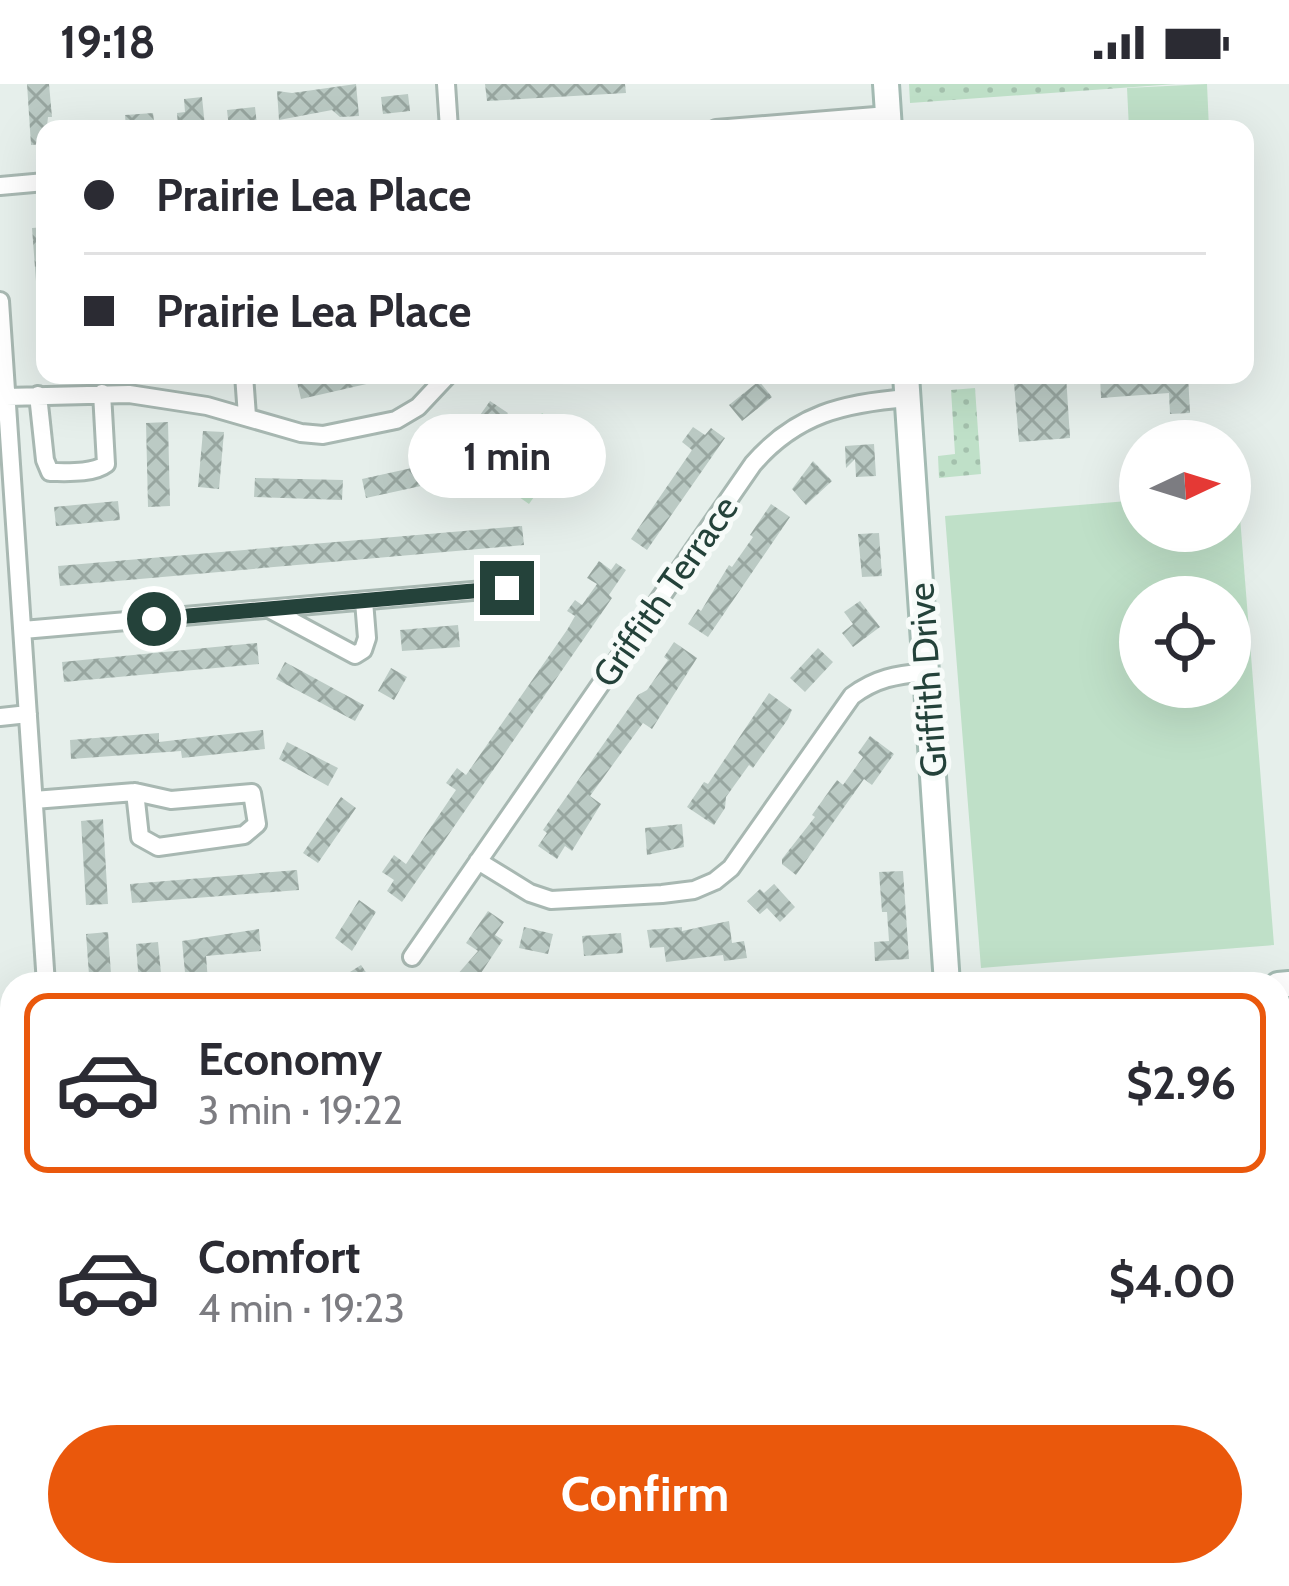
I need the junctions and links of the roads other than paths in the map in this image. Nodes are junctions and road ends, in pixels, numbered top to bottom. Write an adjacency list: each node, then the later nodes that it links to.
1 (446, 84): 3 (street)
2 (886, 84): 4 (street)
3 (448, 120)
4 (889, 120)
5 (36, 183): 6 (street)
6 (0, 186)
7 (0, 301): 13 (street)
8 (245, 384): 14 (street)
9 (440, 384): 14 (street)
10 (907, 387): 20 (street, Griffith Drive); 25 (street, Griffith Terrace)
11 (102, 392): 12 (street); 12 (street); 14 (street)
12 (38, 395): 13 (street)
13 (7, 397): 15 (street)
14 (247, 416)
15 (6, 469): 19 (street)
16 (507, 588): 17 (street)
17 (364, 601): 18 (street); 18 (street)
18 (270, 610): 19 (street)
19 (22, 630): 21 (street)
20 (926, 673): 25 (street); 28 (street, Griffith Drive)
21 (28, 714): 22 (street); 24 (street)
22 (0, 717)
23 (135, 793): 23 (street); 24 (street)
24 (34, 800): 27 (street)
25 (478, 861): 26 (street, Griffith Terrace)
26 (412, 957)
27 (45, 972)
28 (946, 972)

